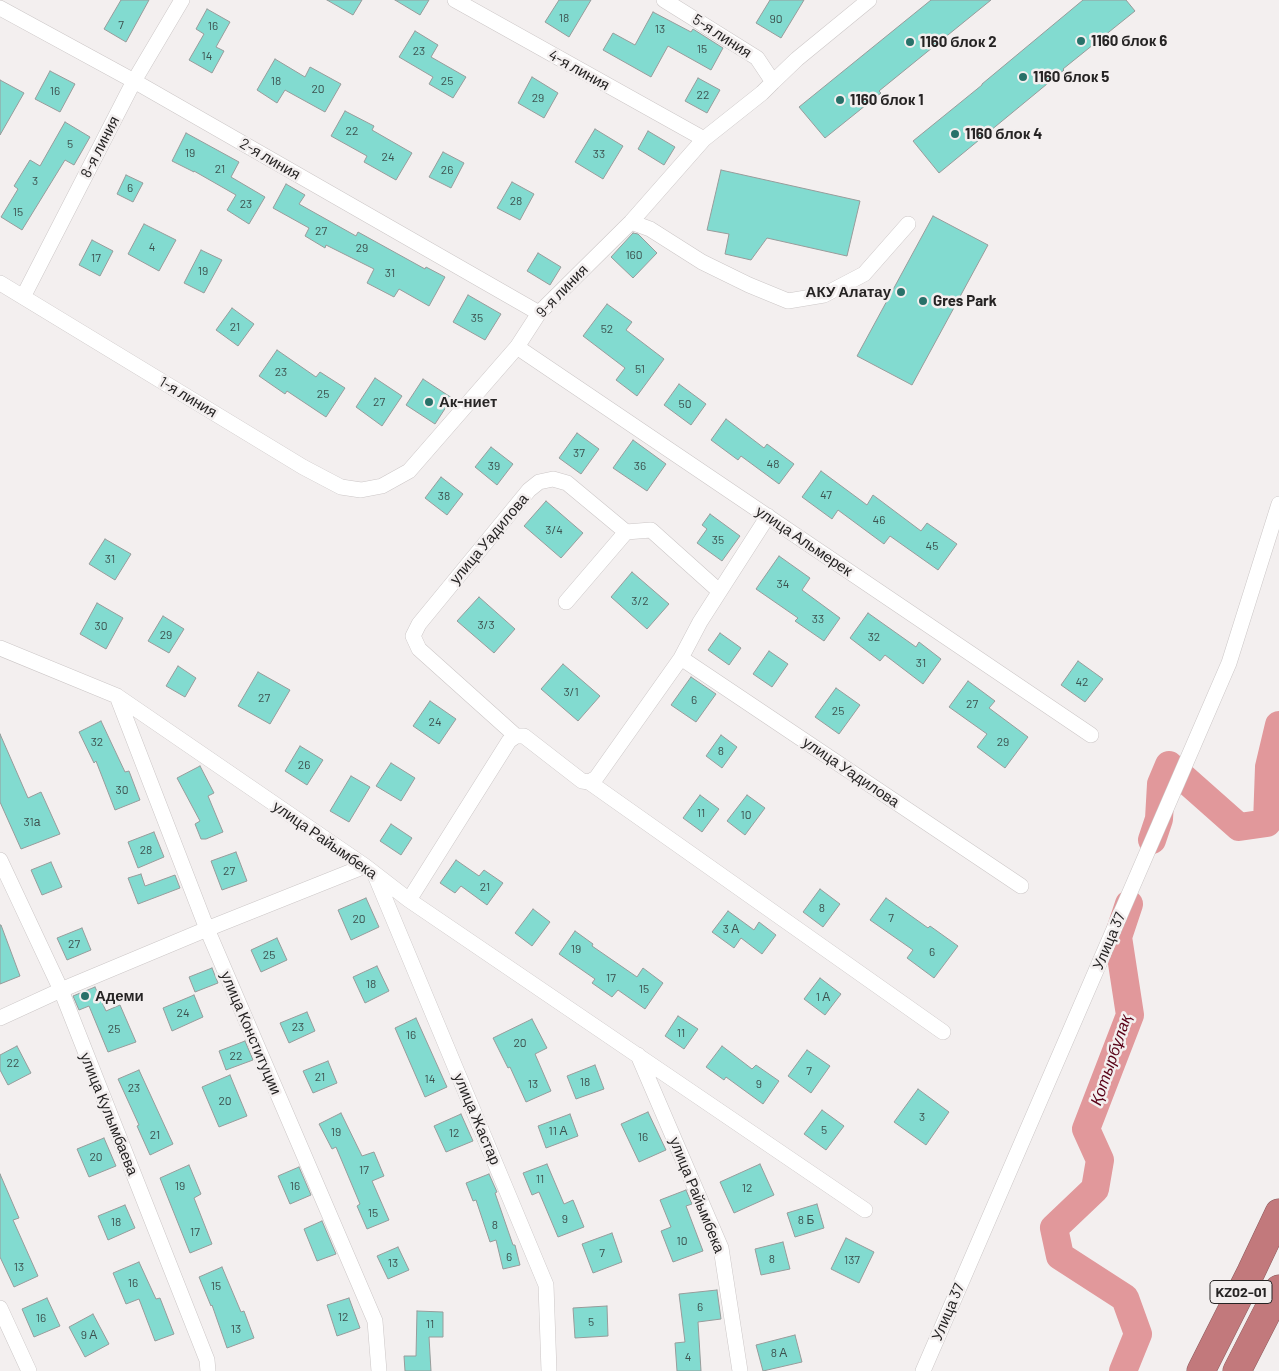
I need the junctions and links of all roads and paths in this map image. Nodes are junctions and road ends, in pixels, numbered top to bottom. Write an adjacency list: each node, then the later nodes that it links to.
1 (182, 0): 6 (street, 8-я линия)
2 (455, 0): 8 (street, 4-я линия)
3 (664, 0): 7 (street, 5-я линия)
4 (870, 0): 7 (street)
5 (0, 8): 6 (street, 2-я линия)
6 (134, 81): 12 (street, 8-я линия); 13 (street, 2-я линия)
7 (773, 82): 8 (street)
8 (704, 139): 9 (street, 9-я линия)
9 (631, 222): 10 (street); 13 (street, 9-я линия)
10 (908, 224)
11 (0, 283): 12 (street, 1-я линия)
12 (23, 297): 15 (street, 1-я линия)
13 (538, 313): 14 (street, 9-я линия)
14 (517, 346): 15 (street, 9-я линия); 17 (street, улица Альмерек)
15 (382, 486)
16 (1279, 504): 45 (street, Улица 37)
17 (768, 516): 19 (street); 24 (street, улица Альмерек)
18 (626, 532): 19 (street); 20 (street); 25 (street, улица Уадилова)
19 (719, 591): 22 (street)
20 (566, 602)
21 (0, 648): 23 (street, улица Райымбека)
22 (681, 658): 26 (street); 29 (street, улица Уадилова)
23 (117, 696): 28 (street, улица Райымбека); 31 (street, улица Конституции)
24 (1091, 735)
25 (516, 736): 26 (street); 30 (street)
26 (589, 782): 34 (street)
27 (0, 860): 32 (street, улица Кулымбаева)
28 (370, 870): 30 (street, улица Райымбека); 31 (street); 43 (street, улица Жастар)
29 (1021, 886)
30 (409, 900): 35 (street, улица Райымбека)
31 (206, 929): 32 (street); 42 (street, улица Конституции)
32 (60, 990): 33 (street); 41 (street, улица Кулымбаева)
33 (0, 1018)
34 (943, 1032)
35 (638, 1055): 36 (street, улица Райымбека); 44 (street, улица Райымбека)
36 (865, 1210)
37 (1279, 1212): 46 (highway, KZ02-01)
38 (1279, 1289): 47 (highway, KZ02-01)
39 (0, 1308): 40 (street)
40 (29, 1371)
41 (208, 1371)
42 (379, 1371)
43 (549, 1371)
44 (740, 1371)
45 (923, 1371)
46 (1202, 1371)
47 (1237, 1371)

